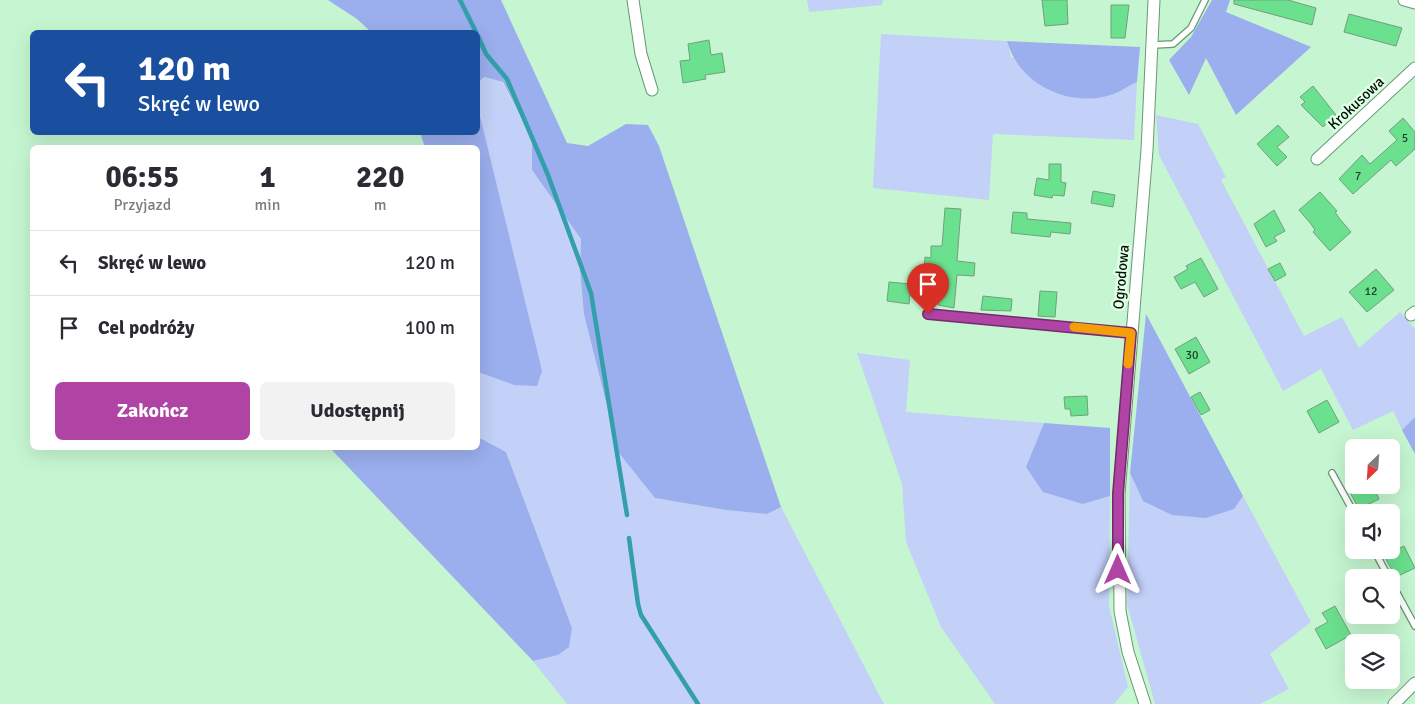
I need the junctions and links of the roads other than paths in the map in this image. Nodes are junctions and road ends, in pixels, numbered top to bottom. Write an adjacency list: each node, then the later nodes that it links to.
1 (633, 0): 8 (street)
2 (1154, 0): 6 (street, Ogrodowa)
3 (1205, 0): 6 (lane)
4 (1404, 0): 5 (street)
5 (1415, 3)
6 (1153, 46): 11 (street, Ogrodowa)
7 (1415, 68): 9 (street, Krokusowa)
8 (652, 90)
9 (1317, 159)
10 (928, 314): 11 (lane)
11 (1131, 333): 17 (street, Ogrodowa)
12 (1332, 473): 13 (lane)
13 (1349, 504)
14 (1400, 598): 15 (lane)
15 (1415, 626)
16 (1415, 683): 18 (street)
17 (1144, 704)
18 (1394, 704)

